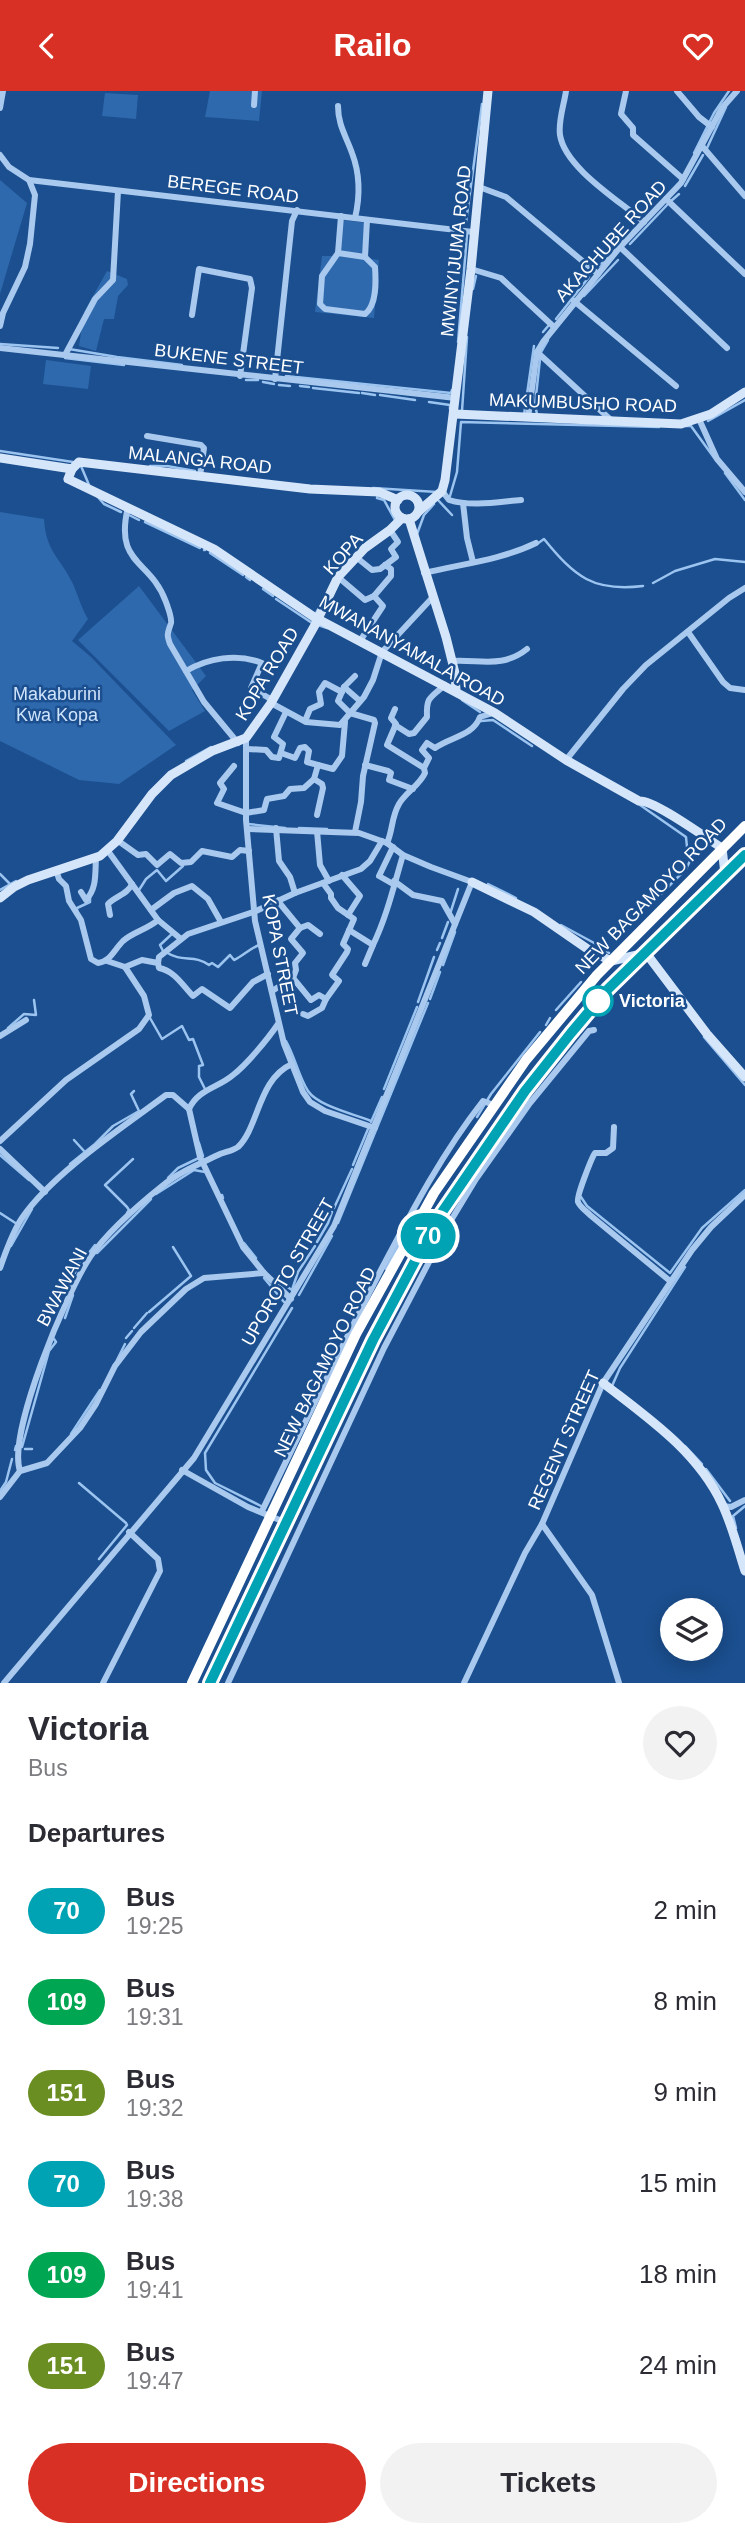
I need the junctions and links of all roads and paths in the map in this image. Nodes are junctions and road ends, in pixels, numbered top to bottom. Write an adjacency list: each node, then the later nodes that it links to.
1 (3, 91): 10 (street)
2 (256, 91): 8 (street)
3 (488, 91): 16 (street, MWINYIJUMA ROAD)
4 (566, 91): 24 (street)
5 (626, 91): 14 (street)
6 (677, 91): 11 (street)
7 (737, 91): 11 (street, AKACHUBE ROAD)
8 (254, 105)
9 (338, 106): 22 (street)
10 (0, 108)
11 (712, 127): 12 (street, AKACHUBE ROAD)
12 (702, 146): 14 (street, AKACHUBE ROAD); 18 (street)
13 (0, 155): 15 (street)
14 (683, 179): 19 (street, AKACHUBE ROAD)
15 (29, 180): 17 (street, BEREGE ROAD); 34 (street)
16 (480, 187): 25 (street, MWINYIJUMA ROAD); 30 (street)
17 (118, 191): 20 (street, BEREGE ROAD); 39 (street)
18 (745, 197)
19 (666, 199): 24 (street, AKACHUBE ROAD); 31 (street)
20 (296, 210): 21 (street, BEREGE ROAD); 41 (street)
21 (341, 216): 22 (street, BEREGE ROAD); 27 (street)
22 (355, 218): 23 (street, BEREGE ROAD)
23 (367, 220): 25 (street, BEREGE ROAD); 28 (street)
24 (644, 222): 26 (street, AKACHUBE ROAD)
25 (473, 232): 29 (street, MWINYIJUMA ROAD)
26 (620, 247): 30 (street, AKACHUBE ROAD); 37 (street)
27 (338, 253): 28 (street); 28 (street)
28 (365, 257)
29 (471, 269): 35 (street); 44 (street, MWINYIJUMA ROAD)
30 (598, 274): 32 (street, AKACHUBE ROAD)
31 (745, 274)
32 (574, 301): 35 (street, AKACHUBE ROAD); 42 (street)
33 (192, 315): 40 (street)
34 (0, 326)
35 (554, 327): 38 (street, AKACHUBE ROAD)
36 (0, 348): 39 (street, BUKENE STREET)
37 (727, 348)
38 (537, 352): 46 (street, AKACHUBE ROAD); 48 (street)
39 (65, 355): 40 (street, BUKENE STREET)
40 (240, 376): 41 (street, BUKENE STREET)
41 (275, 379): 44 (street, BUKENE STREET)
42 (676, 386)
43 (745, 392): 47 (street, MAKUMBUSHO ROAD)
44 (456, 398): 45 (street, MWINYIJUMA ROAD)
45 (454, 414): 46 (street, MAKUMBUSHO ROAD); 54 (street, MWINYIJUMA ROAD)
46 (528, 418): 48 (street, MAKUMBUSHO ROAD)
47 (699, 419): 48 (street, MAKUMBUSHO ROAD); 53 (street)
48 (613, 422)
49 (146, 436): 52 (street)
50 (0, 458): 51 (street, MALANGA ROAD)
51 (72, 469): 52 (street, MALANGA ROAD); 59 (street, MWANANYAMALA ROAD)
52 (200, 477): 55 (street, MALANGA ROAD)
53 (745, 492)
54 (439, 493): 56 (street, MALANGA ROAD); 58 (street); 60 (street, KOPA)
55 (398, 500): 56 (street, MALANGA ROAD); 60 (street)
56 (416, 500): 60 (street)
57 (521, 500): 58 (street)
58 (463, 503): 64 (street)
59 (128, 507): 71 (street, MWANANYAMALA ROAD); 77 (street)
60 (410, 516): 61 (street, KOPA); 66 (street)
61 (390, 530): 63 (street, KOPA); 65 (street)
62 (536, 543): 64 (street)
63 (356, 557): 65 (street); 67 (street, KOPA)
64 (473, 562): 66 (street)
65 (385, 565): 69 (street)
66 (424, 573): 70 (street)
67 (338, 577): 69 (street); 71 (street, KOPA)
68 (745, 588): 72 (street)
69 (374, 596): 73 (street)
70 (432, 598): 75 (street); 76 (street)
71 (317, 619): 73 (street, MWANANYAMALA ROAD); 84 (street, KOPA ROAD)
72 (688, 632): 82 (street); 96 (street)
73 (360, 641): 75 (street, MWANANYAMALA ROAD)
74 (527, 649): 76 (street)
75 (382, 652): 79 (street, MWANANYAMALA ROAD); 83 (street)
76 (452, 661): 81 (street)
77 (186, 671): 84 (street); 92 (street)
78 (355, 676): 80 (street)
79 (445, 685): 81 (street, MWANANYAMALA ROAD); 91 (street)
80 (343, 690): 83 (street); 88 (street); 89 (street)
81 (456, 691): 87 (street, MWANANYAMALA ROAD)
82 (745, 691)
83 (360, 701): 88 (street)
84 (271, 703): 86 (street); 92 (street, KOPA ROAD)
85 (395, 709): 90 (street)
86 (286, 712): 89 (street); 95 (street)
87 (495, 713): 93 (street); 96 (street, MWANANYAMALA ROAD)
88 (347, 714): 89 (street); 97 (street); 98 (street)
89 (305, 721)
90 (395, 725): 91 (street); 100 (street)
91 (416, 731): 93 (street)
92 (242, 740): 94 (street, KOPA STREET); 110 (street, KOPA ROAD)
93 (427, 743): 100 (street)
94 (247, 749): 95 (street); 103 (street, KOPA STREET)
95 (281, 753): 97 (street)
96 (566, 760): 112 (street, MWANANYAMALA ROAD)
97 (318, 765): 101 (street)
98 (365, 765): 102 (street); 109 (street)
99 (234, 766): 103 (street)
100 (424, 768): 102 (street)
101 (314, 779): 103 (street); 104 (street)
102 (414, 789): 111 (street)
103 (246, 813): 107 (street, KOPA STREET)
104 (317, 815)
105 (745, 826): 112 (highway, NEW BAGAMOYO ROAD)
106 (276, 828): 107 (street); 108 (street); 126 (street)
107 (247, 829): 114 (street, KOPA STREET)
108 (317, 831): 109 (street); 121 (street)
109 (355, 832): 111 (street)
110 (117, 840): 113 (street, KOPA ROAD); 114 (street)
111 (388, 844): 115 (street); 120 (street); 122 (street)
112 (722, 848): 119 (street); 143 (highway, NEW BAGAMOYO ROAD)
113 (108, 851): 117 (street, KOPA ROAD); 124 (street)
114 (249, 851): 130 (street, KOPA STREET)
115 (404, 855): 122 (street); 123 (street)
116 (745, 855): 119 (highway, NEW BAGAMOYO ROAD)
117 (96, 858): 118 (street, KOPA ROAD); 125 (street)
118 (56, 870): 127 (street, KOPA ROAD); 142 (street)
119 (725, 874): 141 (highway, NEW BAGAMOYO ROAD)
120 (342, 876): 121 (street); 132 (street)
121 (326, 882): 126 (street); 132 (street)
122 (394, 883): 135 (street); 140 (street)
123 (472, 883): 135 (street, UPOROTO STREET); 143 (street)
124 (132, 884): 129 (street); 131 (street)
125 (81, 892)
126 (295, 893): 128 (street)
127 (0, 898)
128 (277, 901): 130 (street); 136 (street)
129 (151, 910): 133 (street); 134 (street)
130 (254, 912): 134 (street); 147 (street, KOPA STREET)
131 (110, 915)
132 (348, 915): 137 (street)
133 (158, 920): 139 (street); 142 (street)
134 (221, 922): 139 (street)
135 (455, 924): 160 (street, UPOROTO STREET)
136 (300, 928): 138 (street); 148 (street)
137 (349, 930): 140 (street); 150 (street)
138 (320, 934)
139 (181, 939): 144 (street)
140 (373, 945): 145 (street)
141 (646, 953): 143 (street); 157 (street); 179 (highway, NEW BAGAMOYO ROAD)
142 (107, 961): 146 (street)
143 (611, 961): 178 (highway, NEW BAGAMOYO ROAD)
144 (158, 963): 146 (street); 147 (street)
145 (365, 964)
146 (125, 967): 161 (street)
147 (268, 974): 149 (street, KOPA STREET)
148 (293, 978): 149 (street); 150 (street)
149 (272, 991): 153 (street, KOPA STREET)
150 (326, 999): 151 (street)
151 (303, 1014)
152 (26, 1020): 155 (street)
153 (278, 1024): 156 (street, KOPA STREET); 158 (street)
154 (594, 1030): 187 (street)
155 (0, 1036)
156 (292, 1063): 160 (street, KOPA STREET); 163 (street, BWAWANI)
157 (745, 1077)
158 (189, 1109): 163 (street); 164 (street)
159 (614, 1127): 170 (street)
160 (375, 1128): 171 (street, UPOROTO STREET)
161 (0, 1141)
162 (0, 1149): 164 (street)
163 (204, 1162): 169 (street); 174 (street, BWAWANI)
164 (45, 1192): 168 (street)
165 (745, 1195): 166 (street, REGENT STREET)
166 (738, 1201): 167 (street); 170 (street, REGENT STREET)
167 (745, 1205)
168 (0, 1268)
169 (264, 1273): 171 (street); 174 (street)
170 (670, 1281): 172 (street, REGENT STREET)
171 (290, 1299): 173 (street, UPOROTO STREET)
172 (603, 1383): 177 (street); 180 (street, REGENT STREET)
173 (182, 1470): 178 (street); 181 (street, UPOROTO STREET)
174 (20, 1471): 175 (street)
175 (0, 1497)
176 (745, 1500): 177 (street)
177 (723, 1506): 182 (street)
178 (266, 1513): 179 (street); 185 (highway, NEW BAGAMOYO ROAD)
179 (287, 1523): 186 (highway, NEW BAGAMOYO ROAD)
180 (542, 1524): 188 (street, REGENT STREET); 189 (street)
181 (129, 1532): 183 (street, UPOROTO STREET); 184 (street)
182 (745, 1571)
183 (4, 1683)
184 (103, 1683)
185 (192, 1683)
186 (210, 1683)
187 (228, 1683)
188 (464, 1683)
189 (619, 1683)

